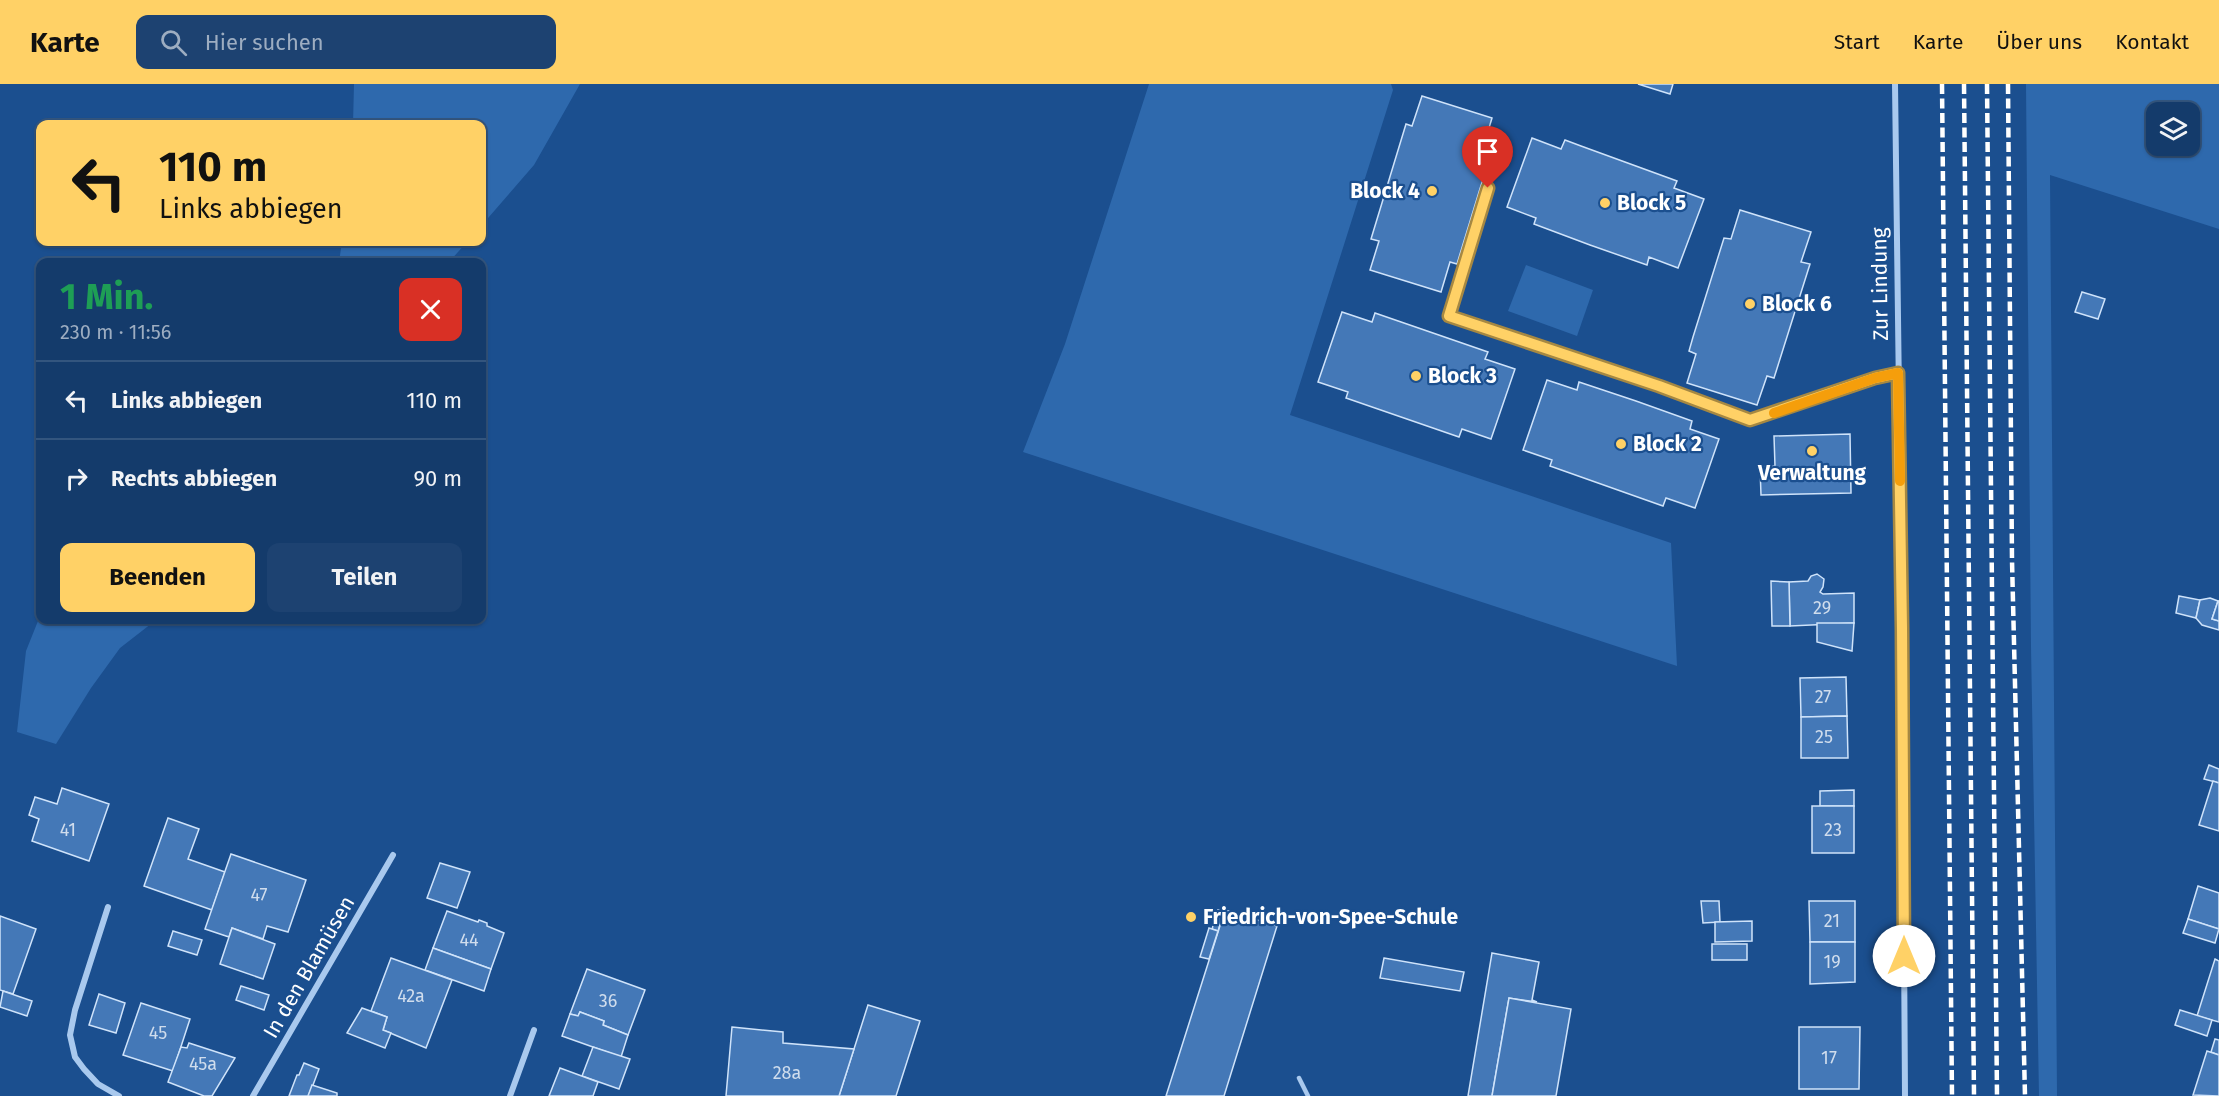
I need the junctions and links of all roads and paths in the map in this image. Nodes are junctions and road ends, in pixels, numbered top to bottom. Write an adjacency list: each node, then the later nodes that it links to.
1 (1895, 84): 3 (street, Zur Lindung)
2 (1495, 167): 3 (lane)
3 (1898, 373): 12 (street, Zur Lindung)
4 (393, 855): 9 (street, In den Blamüsen)
5 (108, 906): 8 (street)
6 (534, 1030): 10 (street)
7 (1299, 1078): 11 (lane)
8 (119, 1096)
9 (253, 1096)
10 (510, 1096)
11 (1308, 1096)
12 (1905, 1096)

